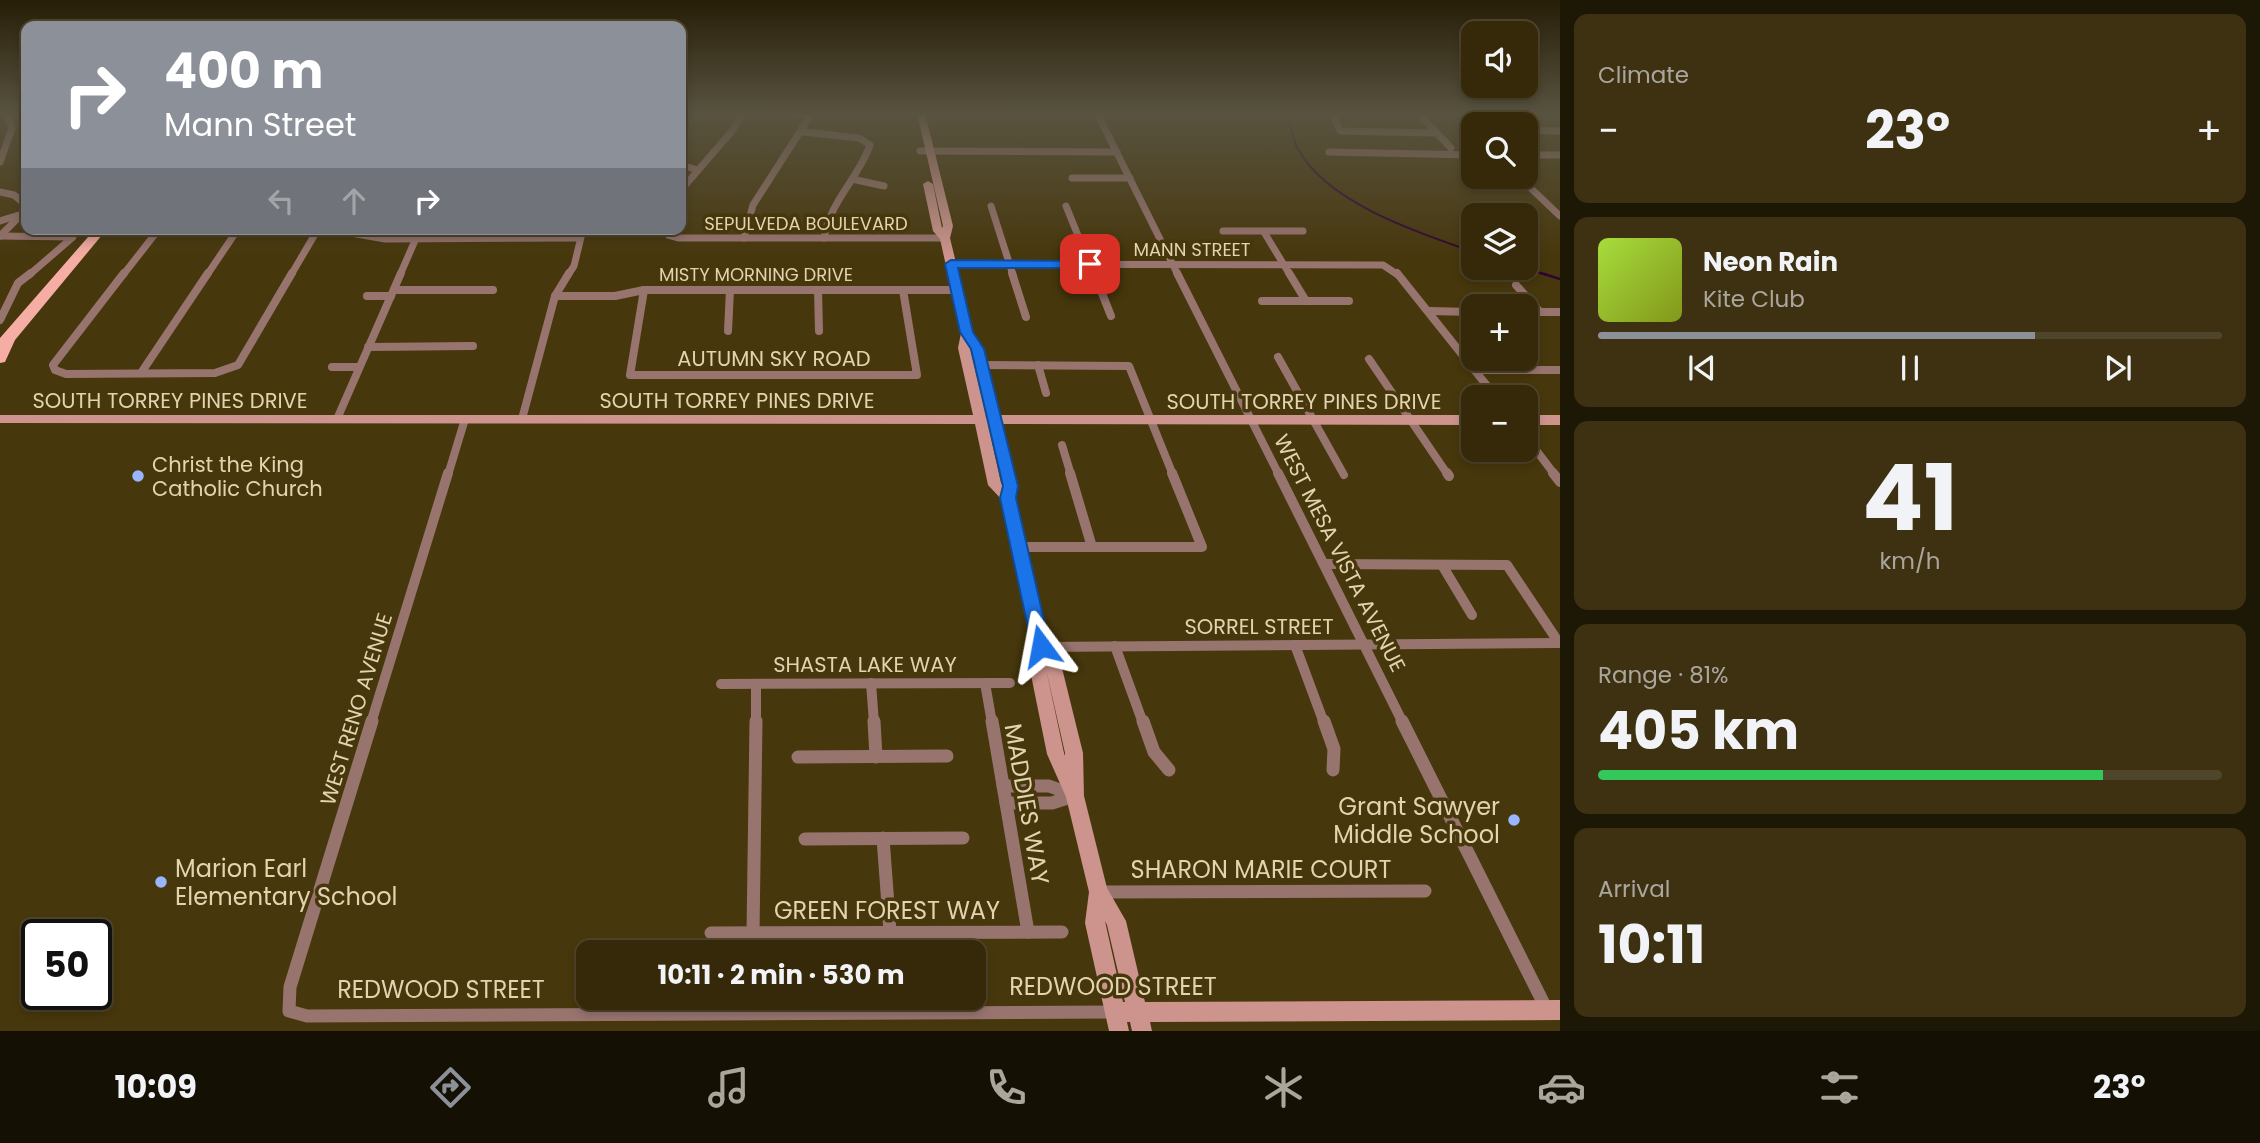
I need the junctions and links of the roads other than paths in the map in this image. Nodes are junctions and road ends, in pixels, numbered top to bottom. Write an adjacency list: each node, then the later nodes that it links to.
1 (706, 161): 7 (street)
2 (782, 161): 40 (street)
3 (862, 161): 10 (street)
4 (927, 161): 38 (main road)
5 (1122, 161): 9 (street, WEST MESA VISTA AVENUE)
6 (686, 166): 7 (street)
7 (698, 170): 11 (street)
8 (1072, 178): 9 (street)
9 (1130, 178): 44 (street, WEST MESA VISTA AVENUE)
10 (852, 179): 12 (street); 37 (street)
11 (686, 184)
12 (884, 186)
13 (1532, 189): 20 (street)
14 (0, 192): 15 (street)
15 (21, 205)
16 (991, 206): 42 (street)
17 (1066, 206): 43 (street)
18 (21, 212): 21 (street)
19 (21, 214): 35 (street)
20 (1560, 216)
21 (0, 221)
22 (1223, 231): 24 (street)
23 (1303, 231): 24 (street)
24 (1264, 232): 45 (street)
25 (96, 235): 69 (main road)
26 (154, 235): 83 (street)
27 (234, 235): 83 (street)
28 (315, 235): 83 (street)
29 (362, 235): 39 (street)
30 (417, 235): 39 (street)
31 (500, 235): 36 (street)
32 (561, 235): 36 (street)
33 (582, 235): 55 (street)
34 (672, 235): 40 (street, SEPULVEDA BOULEVARD)
35 (0, 236): 65 (street)
36 (499, 238): 39 (street)
37 (824, 238): 38 (street, SEPULVEDA BOULEVARD); 40 (street, SEPULVEDA BOULEVARD)
38 (945, 238): 41 (main road)
39 (415, 239): 53 (street)
40 (744, 239)
41 (951, 264): 42 (street, MANN STREET); 52 (main road)
42 (1009, 264): 43 (street, MANN STREET); 64 (street)
43 (1090, 264): 44 (street, MANN STREET); 63 (street)
44 (1172, 265): 45 (street, MANN STREET); 92 (street, WEST MESA VISTA AVENUE)
45 (1284, 265): 57 (street); 59 (street, MANN STREET)
46 (1516, 285): 61 (street)
47 (493, 290): 53 (street)
48 (644, 290): 49 (street, MISTY MORNING DRIVE); 51 (street, AUTUMN SKY ROAD); 55 (street, MISTY MORNING DRIVE)
49 (730, 290): 50 (street, MISTY MORNING DRIVE); 66 (street)
50 (817, 290): 51 (street, MISTY MORNING DRIVE); 67 (street)
51 (903, 290): 52 (street, MISTY MORNING DRIVE)
52 (957, 290): 68 (main road)
53 (392, 293): 54 (street); 70 (street)
54 (368, 296)
55 (555, 296): 89 (street)
56 (1262, 301): 57 (street)
57 (1306, 301): 58 (street)
58 (1349, 301)
59 (1429, 311): 60 (street); 72 (street)
60 (1461, 312)
61 (1540, 312): 62 (street)
62 (1560, 312)
63 (1111, 316)
64 (1026, 317)
65 (0, 320)
66 (728, 331)
67 (819, 331)
68 (967, 332): 76 (main road); 90 (main road)
69 (4, 342): 74 (main road)
70 (368, 346): 71 (street); 79 (street)
71 (473, 346)
72 (1461, 352)
73 (1278, 357): 93 (street)
74 (0, 359)
75 (1369, 359): 94 (street)
76 (982, 365): 77 (street); 90 (main road)
77 (1038, 365): 85 (street); 91 (street)
78 (332, 367): 79 (street)
79 (359, 367): 87 (street)
80 (1538, 370): 81 (street)
81 (1560, 370)
82 (1476, 371): 84 (street)
83 (141, 373)
84 (1487, 385)
85 (1046, 393)
86 (0, 419): 87 (main road, SOUTH TORREY PINES DRIVE)
87 (337, 419): 88 (main road, SOUTH TORREY PINES DRIVE)
88 (465, 419): 89 (main road, SOUTH TORREY PINES DRIVE); 137 (street, WEST RENO AVENUE)
89 (522, 419): 90 (main road, SOUTH TORREY PINES DRIVE)
90 (988, 420): 91 (main road, SOUTH TORREY PINES DRIVE); 103 (main road)
91 (1150, 420): 92 (main road, SOUTH TORREY PINES DRIVE); 104 (street)
92 (1251, 420): 93 (main road, SOUTH TORREY PINES DRIVE); 105 (street, WEST MESA VISTA AVENUE)
93 (1313, 420): 94 (main road, SOUTH TORREY PINES DRIVE); 100 (street)
94 (1410, 420): 95 (main road, SOUTH TORREY PINES DRIVE); 101 (street)
95 (1461, 420)
96 (1538, 420): 97 (main road)
97 (1560, 420)
98 (1062, 445): 104 (street)
99 (1538, 452): 102 (street)
100 (1344, 475)
101 (1449, 476)
102 (1558, 478)
103 (1019, 547): 104 (street); 111 (main road)
104 (1092, 547)
105 (1324, 565): 106 (street); 109 (street, WEST MESA VISTA AVENUE)
106 (1442, 565): 107 (street); 108 (street)
107 (1472, 615)
108 (1560, 643): 109 (street, SORREL STREET)
109 (1364, 644): 110 (street, SORREL STREET); 136 (street, WEST MESA VISTA AVENUE)
110 (1295, 645): 112 (street, SORREL STREET); 122 (street)
111 (1041, 646): 112 (street, SORREL STREET); 124 (main road)
112 (1115, 646): 121 (street)
113 (871, 683): 114 (street, SHASTA LAKE WAY); 117 (street, SHASTA LAKE WAY); 120 (street)
114 (985, 683): 115 (street, SHASTA LAKE WAY); 123 (street, MADDIES WAY)
115 (1010, 683)
116 (721, 684): 117 (street, SHASTA LAKE WAY)
117 (756, 684): 135 (street)
118 (947, 756): 120 (street)
119 (798, 757): 120 (street)
120 (877, 757)
121 (1169, 770)
122 (1333, 770)
123 (1003, 786): 124 (street); 125 (street, MADDIES WAY)
124 (1075, 796): 125 (street); 130 (main road)
125 (1006, 803): 132 (street, MADDIES WAY)
126 (883, 838): 127 (street); 128 (street); 131 (street)
127 (963, 838)
128 (805, 839)
129 (1425, 891): 130 (street, SHARON MARIE COURT)
130 (1098, 892): 138 (main road); 139 (main road)
131 (890, 932): 132 (street, GREEN FOREST WAY); 135 (street, GREEN FOREST WAY)
132 (1028, 932): 133 (street, GREEN FOREST WAY)
133 (1062, 932)
134 (711, 933): 135 (street, GREEN FOREST WAY)
135 (752, 933)
136 (1554, 1010): 139 (main road, REDWOOD STREET)
137 (289, 1011): 138 (street, REDWOOD STREET)
138 (1117, 1022): 139 (main road, REDWOOD STREET)
139 (1140, 1022)

